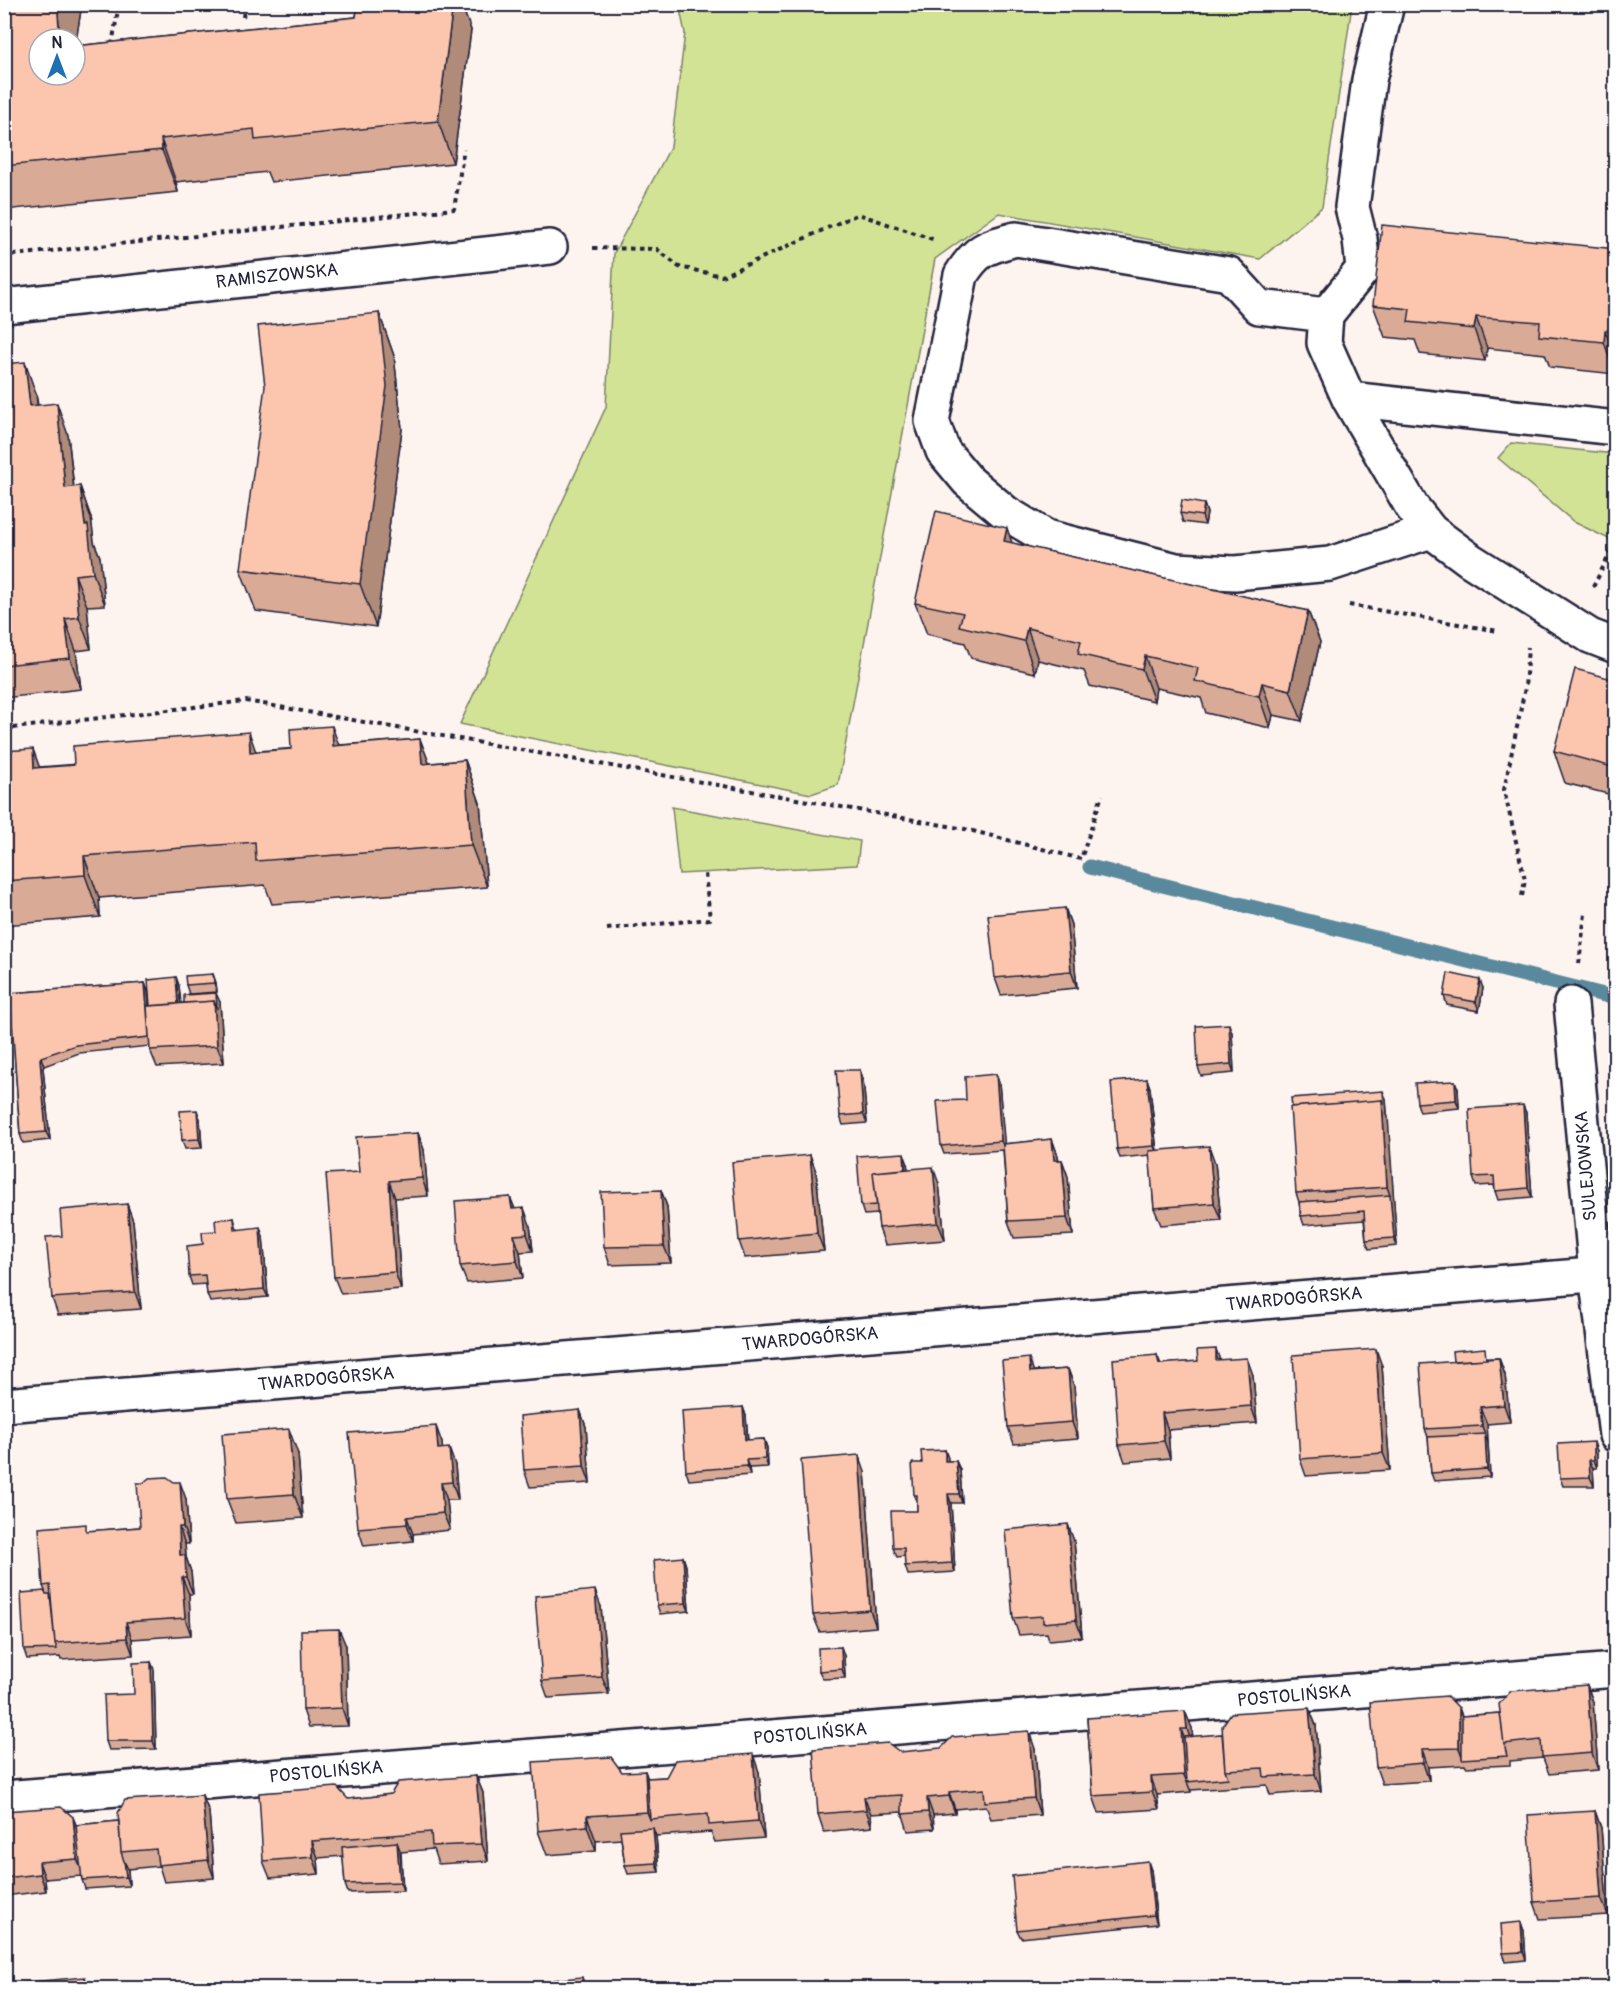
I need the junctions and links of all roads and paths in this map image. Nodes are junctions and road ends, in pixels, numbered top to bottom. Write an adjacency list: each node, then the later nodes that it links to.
1 (119, 4): 5 (path)
2 (245, 4): 4 (path)
3 (1387, 4): 11 (street)
4 (243, 17)
5 (111, 48)
6 (464, 150): 9 (path)
7 (550, 247): 8 (path); 10 (street, RAMISZOWSKA)
8 (979, 254): 11 (street); 14 (street)
9 (4, 256)
10 (4, 306)
11 (1326, 315): 12 (street)
12 (1349, 399): 13 (street); 14 (street)
13 (1616, 428)
14 (1431, 531): 17 (street)
15 (1616, 542): 18 (path)
16 (1342, 604): 19 (path)
17 (1539, 604): 18 (street); 19 (path)
18 (1574, 625): 20 (street)
19 (1528, 636): 24 (path)
20 (1616, 646)
21 (4, 729): 22 (path)
22 (1102, 795)
23 (705, 873): 26 (path)
24 (1522, 896)
25 (1585, 914): 27 (path)
26 (607, 929)
27 (1580, 960)
28 (1571, 1004): 29 (street, SULEJOWSKA)
29 (1606, 1273): 30 (street, TWARDOGÓRSKA); 31 (street, SULEJOWSKA)
30 (4, 1405)
31 (1616, 1435)
32 (1616, 1670): 33 (street, POSTOLIŃSKA)
33 (4, 1798)

